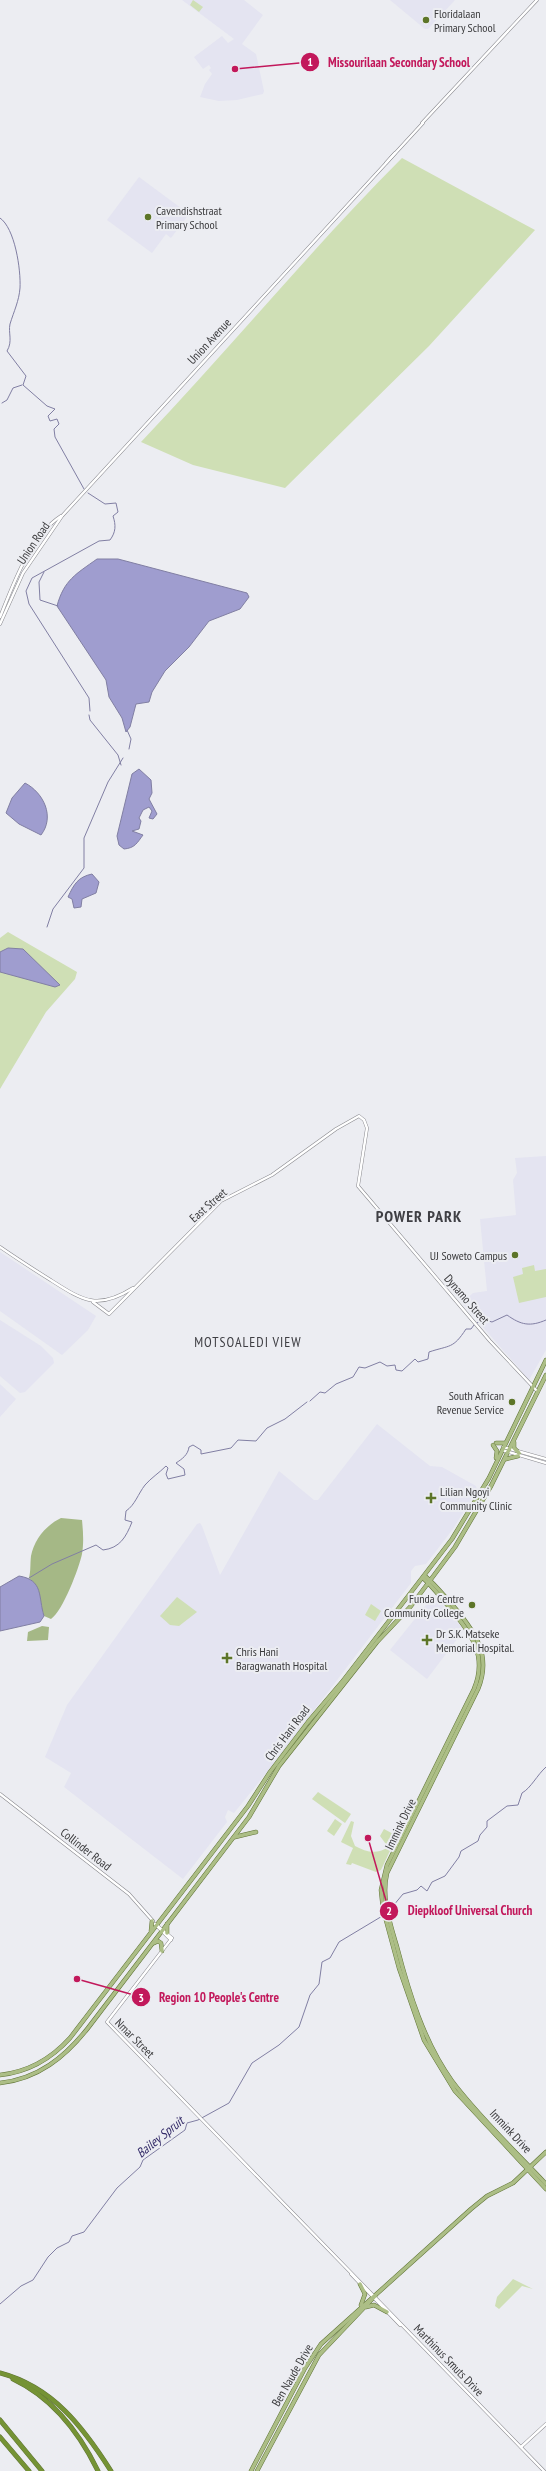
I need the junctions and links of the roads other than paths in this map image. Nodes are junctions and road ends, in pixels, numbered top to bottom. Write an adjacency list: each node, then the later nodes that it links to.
1 (537, 0): 2 (street, Union Avenue)
2 (62, 516): 3 (street, Union Road); 4 (street, Union Road)
3 (0, 617)
4 (0, 624)
5 (359, 1116): 7 (street, East Street); 11 (street, Dynamo Street)
6 (0, 1247): 8 (street)
7 (137, 1286): 8 (street); 8 (street, East Street)
8 (93, 1302)
9 (546, 1360): 11 (main road, Chris Hani Road)
10 (546, 1375): 12 (main road, Chris Hani Road)
11 (532, 1388): 12 (street, Dynamo Street); 14 (main road, Chris Hani Road)
12 (538, 1392): 13 (main road, Chris Hani Road)
13 (514, 1441): 16 (main road, Chris Hani Road); 17 (main road)
14 (505, 1443): 15 (main road, Chris Hani Road); 21 (main road)
15 (502, 1449): 16 (street); 21 (main road, Chris Hani Road)
16 (509, 1452): 17 (street); 19 (main road, Chris Hani Road)
17 (519, 1454): 18 (street); 19 (main road); 20 (street)
18 (546, 1459)
19 (504, 1461): 22 (main road, Chris Hani Road)
20 (546, 1463)
21 (495, 1465): 23 (main road, Chris Hani Road)
22 (437, 1572): 24 (main road, Chris Hani Road); 25 (main road)
23 (424, 1577): 24 (main road, Immink Drive); 28 (main road, Chris Hani Road)
24 (429, 1582): 25 (main road, Immink Drive); 26 (main road, Chris Hani Road)
25 (436, 1589): 26 (main road); 32 (main road, Immink Drive); 32 (main road, Immink Drive)
26 (422, 1591): 27 (main road, Chris Hani Road)
27 (302, 1738): 28 (main road); 31 (main road, Chris Hani Road)
28 (288, 1749): 33 (main road, Chris Hani Road)
29 (0, 1794): 34 (street, Collinder Road)
30 (256, 1832): 31 (main road)
31 (232, 1840): 35 (main road, Chris Hani Road)
32 (386, 1913): 47 (main road, Immink Drive); 47 (main road, Immink Drive)
33 (164, 1918): 34 (main road, Chris Hani Road); 34 (main road)
34 (155, 1923): 36 (street, Collinder Road); 38 (main road, Chris Hani Road); 38 (main road)
35 (168, 1923): 36 (main road, Chris Hani Road); 37 (main road)
36 (162, 1931): 37 (street, Collinder Road); 39 (street, Collinder Road); 40 (main road, Chris Hani Road)
37 (167, 1933): 39 (street, Collinder Road)
38 (147, 1939): 42 (main road, Chris Hani Road)
39 (172, 1939): 41 (street, Nmar Street)
40 (151, 1945): 41 (main road); 43 (main road, Chris Hani Road)
41 (162, 1951): 44 (street, Nmar Street)
42 (0, 2075)
43 (0, 2083)
44 (225, 2143): 50 (street, Marthinus Smuts Drive)
45 (546, 2152): 47 (main road, Ben Naude Drive)
46 (546, 2155): 47 (main road, Ben Naude Drive)
47 (528, 2169): 48 (main road, Immink Drive); 49 (main road, Immink Drive); 52 (main road, Ben Naude Drive)
48 (546, 2184)
49 (546, 2189)
50 (341, 2262): 51 (street, Marthinus Smuts Drive); 52 (street, Marthinus Smuts Drive)
51 (360, 2284): 52 (street, Marthinus Smuts Drive); 53 (main road)
52 (374, 2296): 53 (main road, Ben Naude Drive); 54 (street); 55 (street, Marthinus Smuts Drive)
53 (358, 2312): 54 (main road); 65 (main road, Ben Naude Drive); 66 (main road, Ben Naude Drive)
54 (387, 2312): 55 (street)
55 (406, 2330): 60 (street, Marthinus Smuts Drive)
56 (0, 2373): 63 (highway); 64 (highway)
57 (0, 2420): 62 (highway)
58 (546, 2424): 60 (street)
59 (0, 2437): 61 (highway)
60 (521, 2447): 67 (street, Marthinus Smuts Drive)
61 (29, 2471)
62 (42, 2471)
63 (98, 2471)
64 (111, 2471)
65 (251, 2471)
66 (257, 2471)
67 (544, 2471)

